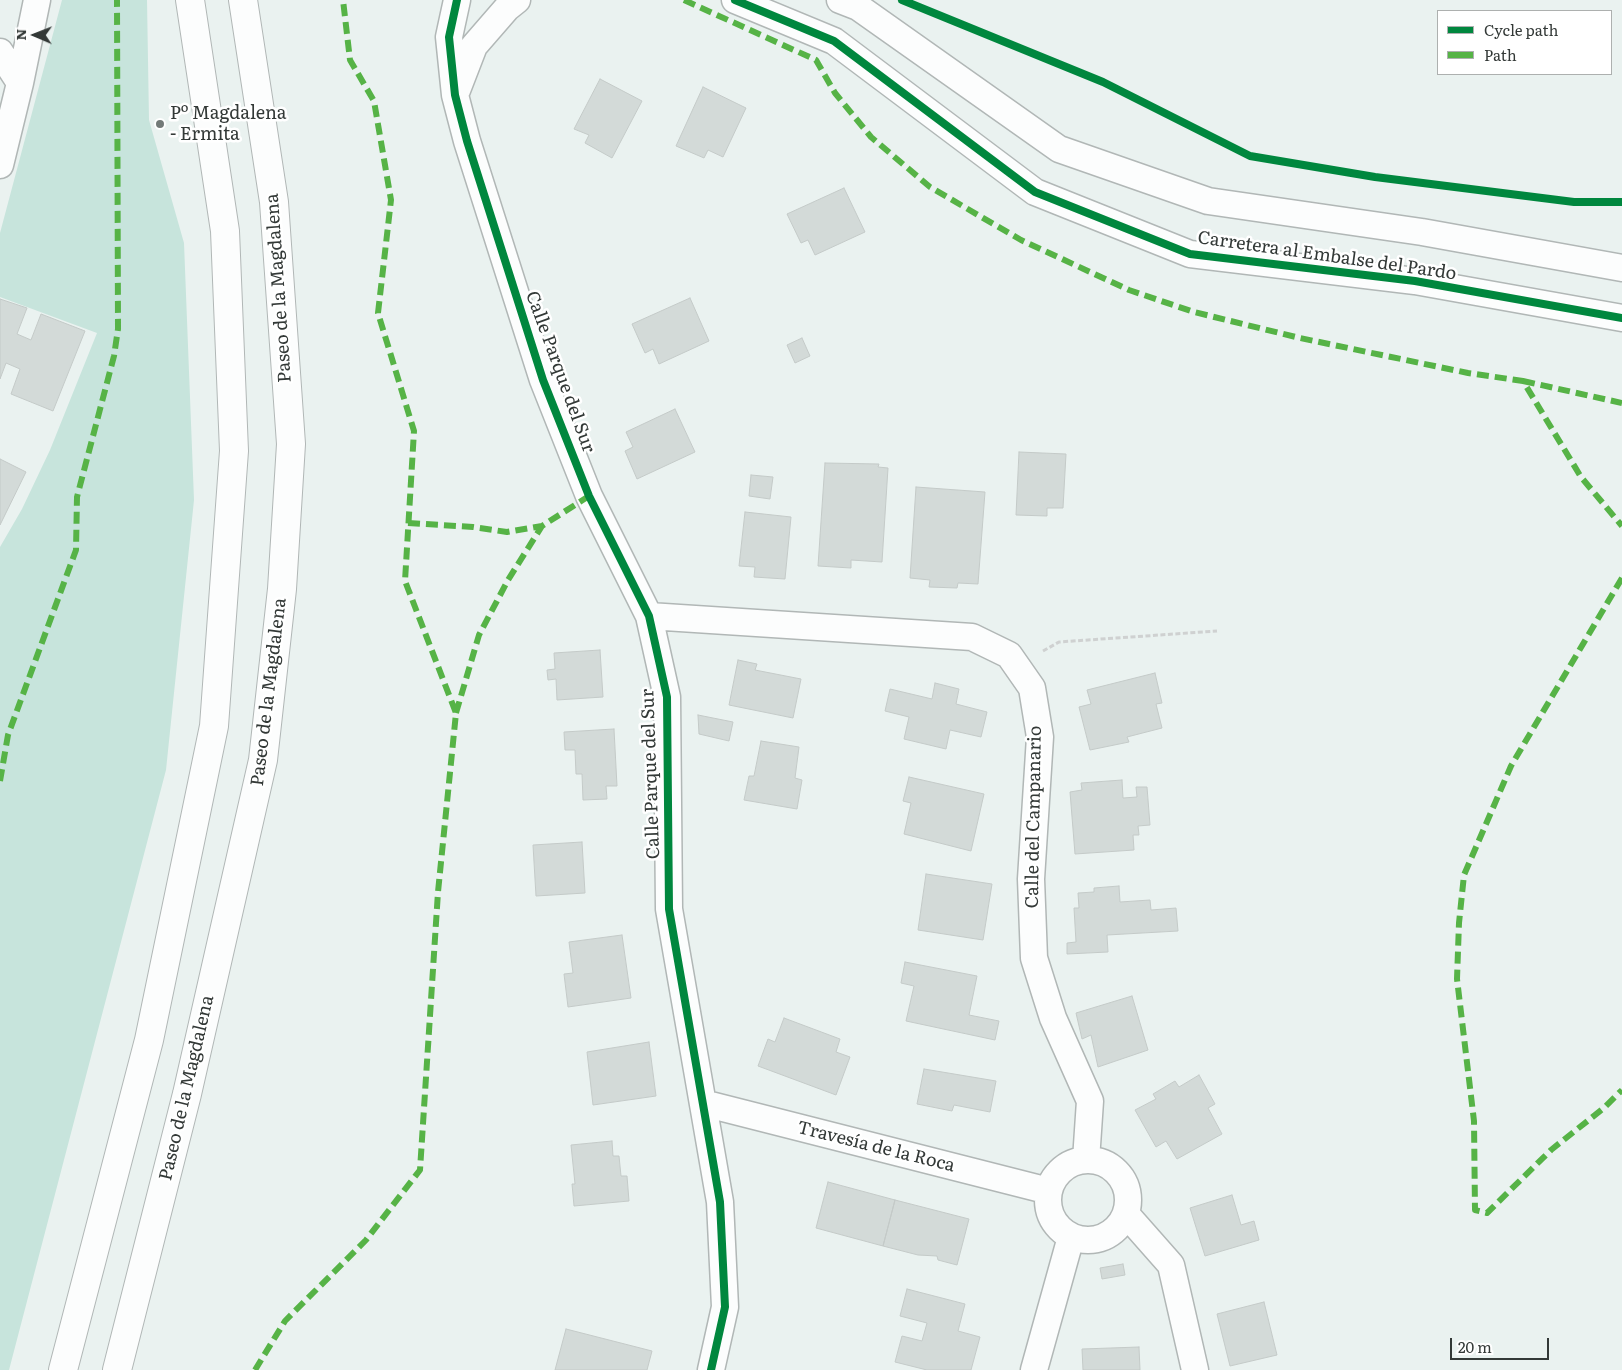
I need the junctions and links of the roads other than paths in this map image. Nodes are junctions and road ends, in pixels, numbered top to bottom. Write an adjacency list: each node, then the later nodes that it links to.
1 (37, 0): 9 (street)
2 (190, 0): 20 (main road)
3 (243, 0): 21 (main road, Paseo de la Magdalena)
4 (457, 0): 10 (street, Calle Parque del Sur)
5 (517, 0): 10 (street)
6 (735, 0): 13 (street, Carretera al Embalse del Pardo)
7 (840, 0): 12 (street, Carretera al Embalse del Pardo)
8 (0, 52): 9 (street)
9 (20, 83): 11 (street)
10 (455, 95): 14 (street, Calle Parque del Sur)
11 (0, 165)
12 (1622, 268)
13 (1622, 318)
14 (650, 616): 15 (street, Calle Parque del Sur); 16 (street, Calle del Campanario)
15 (703, 1103): 17 (street, Travesía de la Roca); 22 (street, Calle Parque del Sur)
16 (1086, 1160): 17 (street); 18 (street)
17 (1049, 1191): 19 (street)
18 (1126, 1214): 19 (street); 24 (street)
19 (1071, 1237): 23 (street)
20 (63, 1370)
21 (117, 1370)
22 (711, 1370)
23 (1034, 1370)
24 (1194, 1370)

